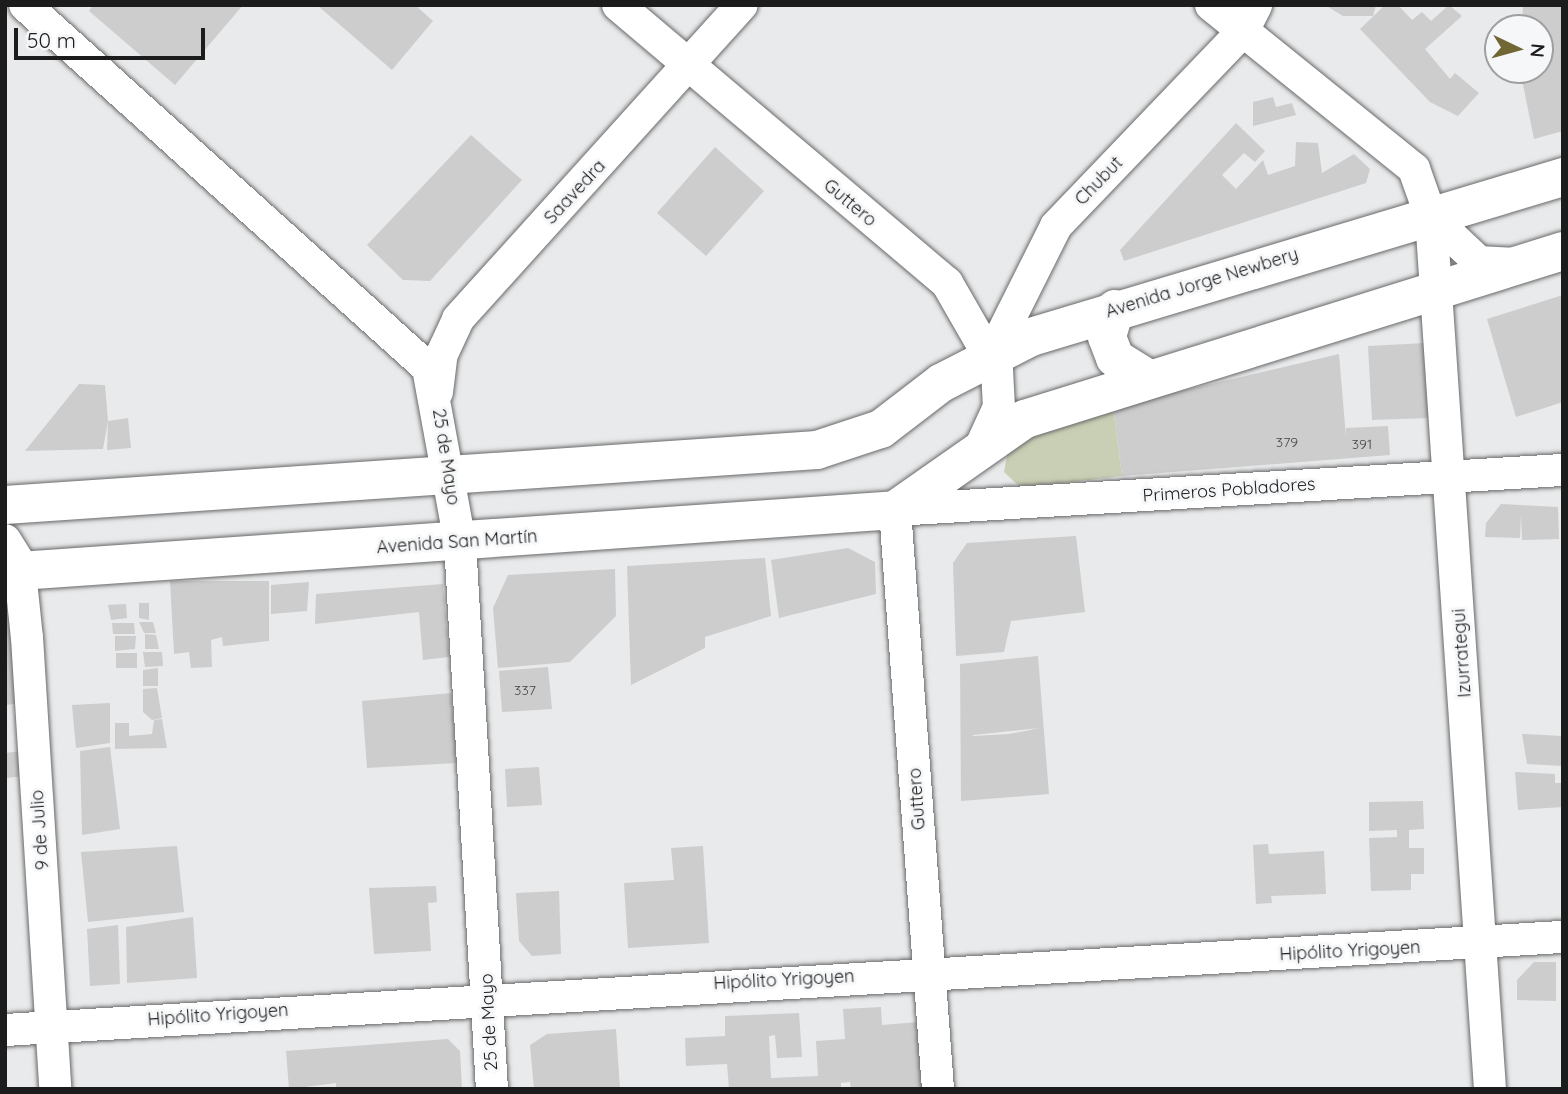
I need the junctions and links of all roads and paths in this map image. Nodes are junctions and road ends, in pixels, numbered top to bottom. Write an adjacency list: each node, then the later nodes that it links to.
1 (25, 5): 15 (street, 25 de Mayo)
2 (618, 5): 6 (street, Guttero)
3 (742, 5): 6 (street, Saavedra)
4 (1211, 5): 5 (street, Izurrategui)
5 (1250, 18): 8 (street, Izurrategui); 13 (street, Chubut)
6 (690, 69): 13 (street, Guttero); 15 (street, Saavedra)
7 (1563, 177): 8 (highway, Avenida Jorge Newbery)
8 (1431, 217): 10 (street, Izurrategui); 11 (street, Izurrategui); 12 (highway, Avenida Jorge Newbery)
9 (1563, 251): 10 (highway)
10 (1521, 264): 11 (highway)
11 (1437, 289): 14 (highway); 19 (street, Izurrategui)
12 (1115, 309): 13 (highway, Avenida Jorge Newbery); 14 (highway)
13 (990, 356): 16 (street, Guttero); 18 (highway, Avenida Jorge Newbery)
14 (1146, 377): 16 (highway)
15 (437, 392): 18 (street, 25 de Mayo)
16 (982, 444): 21 (highway)
17 (1563, 470): 19 (street, Primeros Pobladores)
18 (449, 473): 20 (highway); 22 (street, 25 de Mayo)
19 (1451, 476): 21 (street, Primeros Pobladores); 25 (street, Izurrategui)
20 (5, 505)
21 (895, 510): 22 (highway, Avenida San Martín); 26 (street, Guttero)
22 (460, 543): 23 (highway, Avenida San Martín); 27 (street, 25 de Mayo)
23 (10, 561): 28 (street, 9 de Julio)
24 (1563, 937): 25 (street, Hipólito Yrigoyen)
25 (1480, 944): 26 (street, Hipólito Yrigoyen); 33 (street, Izurrategui)
26 (930, 971): 27 (street, Hipólito Yrigoyen); 32 (street, Guttero)
27 (488, 996): 28 (street, Hipólito Yrigoyen); 31 (street, 25 de Mayo)
28 (53, 1026): 29 (street, Hipólito Yrigoyen); 30 (street, 9 de Julio)
29 (5, 1030)
30 (55, 1089)
31 (492, 1089)
32 (938, 1089)
33 (1490, 1089)

